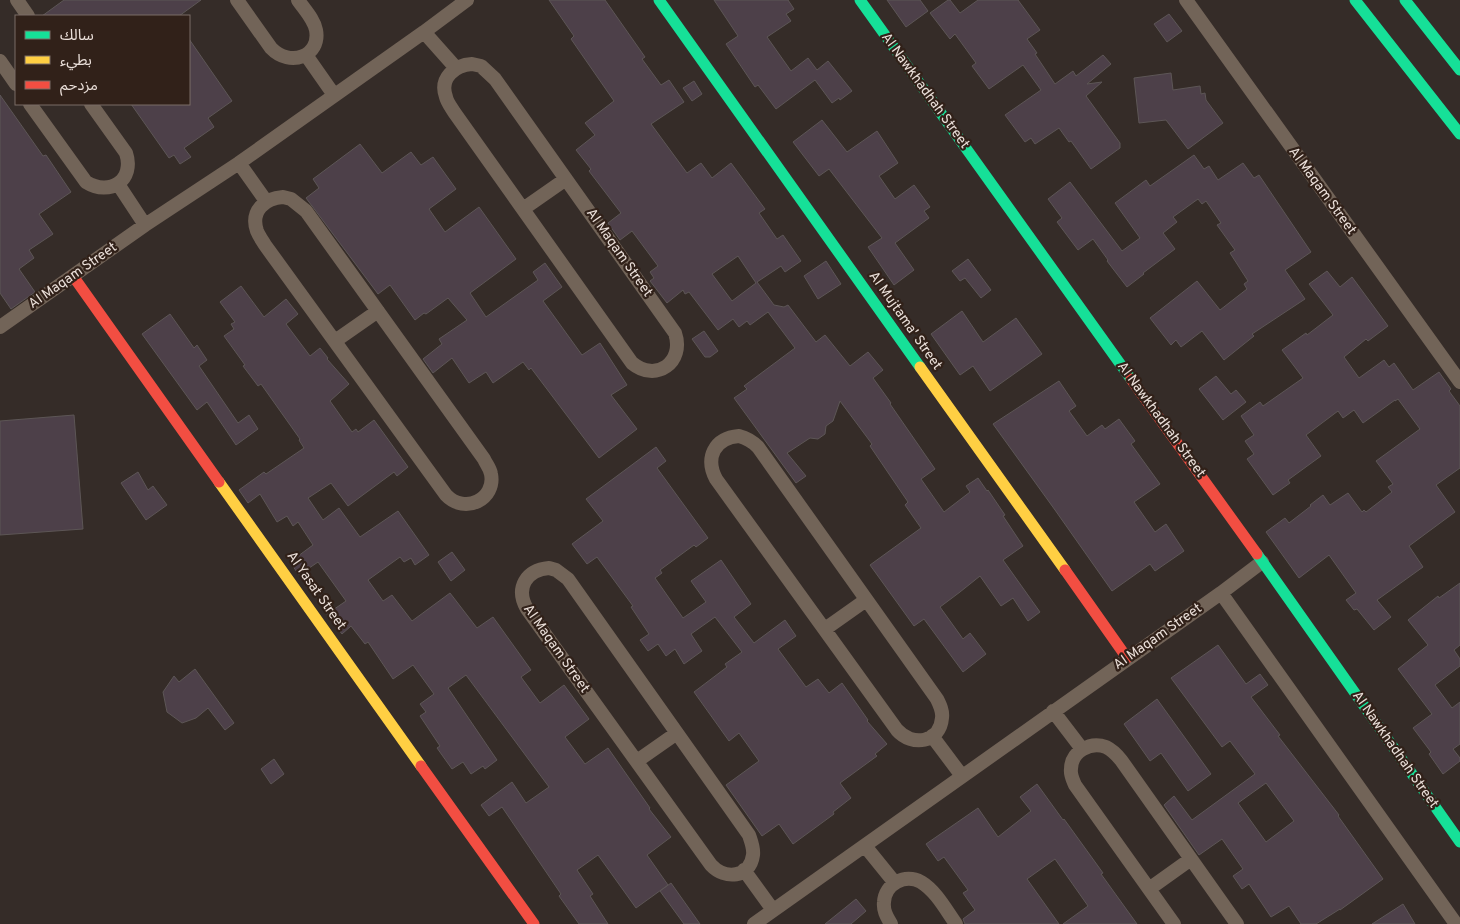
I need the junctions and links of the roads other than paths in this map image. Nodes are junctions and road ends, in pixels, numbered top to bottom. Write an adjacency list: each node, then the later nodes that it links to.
1 (17, 0): 10 (street)
2 (237, 0): 12 (street)
3 (298, 0): 12 (street)
4 (467, 0): 11 (street, Al Maqam Street)
5 (659, 0): 36 (main road, Al Mujtama' Street)
6 (860, 0): 32 (main road, Al Nawkhadhah Street)
7 (1186, 0): 31 (street, Al Maqam Street)
8 (1355, 0): 20 (main road)
9 (1405, 0): 15 (main road)
10 (27, 15)
11 (424, 32): 14 (street); 17 (street, Al Maqam Street)
12 (306, 55): 17 (street)
13 (0, 61): 16 (street)
14 (456, 68): 22 (street, Al Maqam Street); 25 (street, Al Maqam Street)
15 (1460, 70)
16 (14, 76)
17 (334, 95): 21 (street, Al Maqam Street)
18 (31, 105): 23 (street)
19 (92, 105): 23 (street)
20 (1460, 134)
21 (238, 163): 24 (street); 26 (street, Al Maqam Street)
22 (566, 179): 25 (street); 25 (street, Al Maqam Street)
23 (118, 184): 26 (street)
24 (266, 201): 28 (street); 30 (street)
25 (523, 209)
26 (145, 225): 27 (street, Al Maqam Street)
27 (73, 276): 29 (street, Al Maqam Street); 50 (main road, Al Yasat Street)
28 (378, 311): 30 (street); 30 (street)
29 (0, 328)
30 (335, 341)
31 (1460, 382)
32 (1262, 562): 33 (street, Al Maqam Street); 43 (main road, Al Nawkhadhah Street)
33 (1221, 593): 36 (street, Al Maqam Street); 56 (street)
34 (866, 600): 35 (street); 35 (street); 39 (street)
35 (824, 630): 39 (street)
36 (1128, 658): 37 (street, Al Maqam Street)
37 (1053, 711): 40 (street); 42 (street, Al Maqam Street)
38 (677, 732): 41 (street); 41 (street, Al Maqam Street); 46 (street, Al Maqam Street)
39 (932, 736): 42 (street)
40 (1082, 749): 45 (street); 48 (street)
41 (636, 761): 46 (street, Al Maqam Street)
42 (962, 776): 44 (street, Al Maqam Street)
43 (1460, 842)
44 (865, 846): 47 (street); 49 (street, Al Maqam Street)
45 (1191, 859): 48 (street); 55 (street)
46 (744, 870): 49 (street)
47 (895, 883): 52 (street); 53 (street)
48 (1149, 889): 54 (street)
49 (773, 910): 51 (street, Al Maqam Street)
50 (534, 924)
51 (754, 924)
52 (891, 924)
53 (956, 924)
54 (1174, 924)
55 (1237, 924)
56 (1456, 924)

